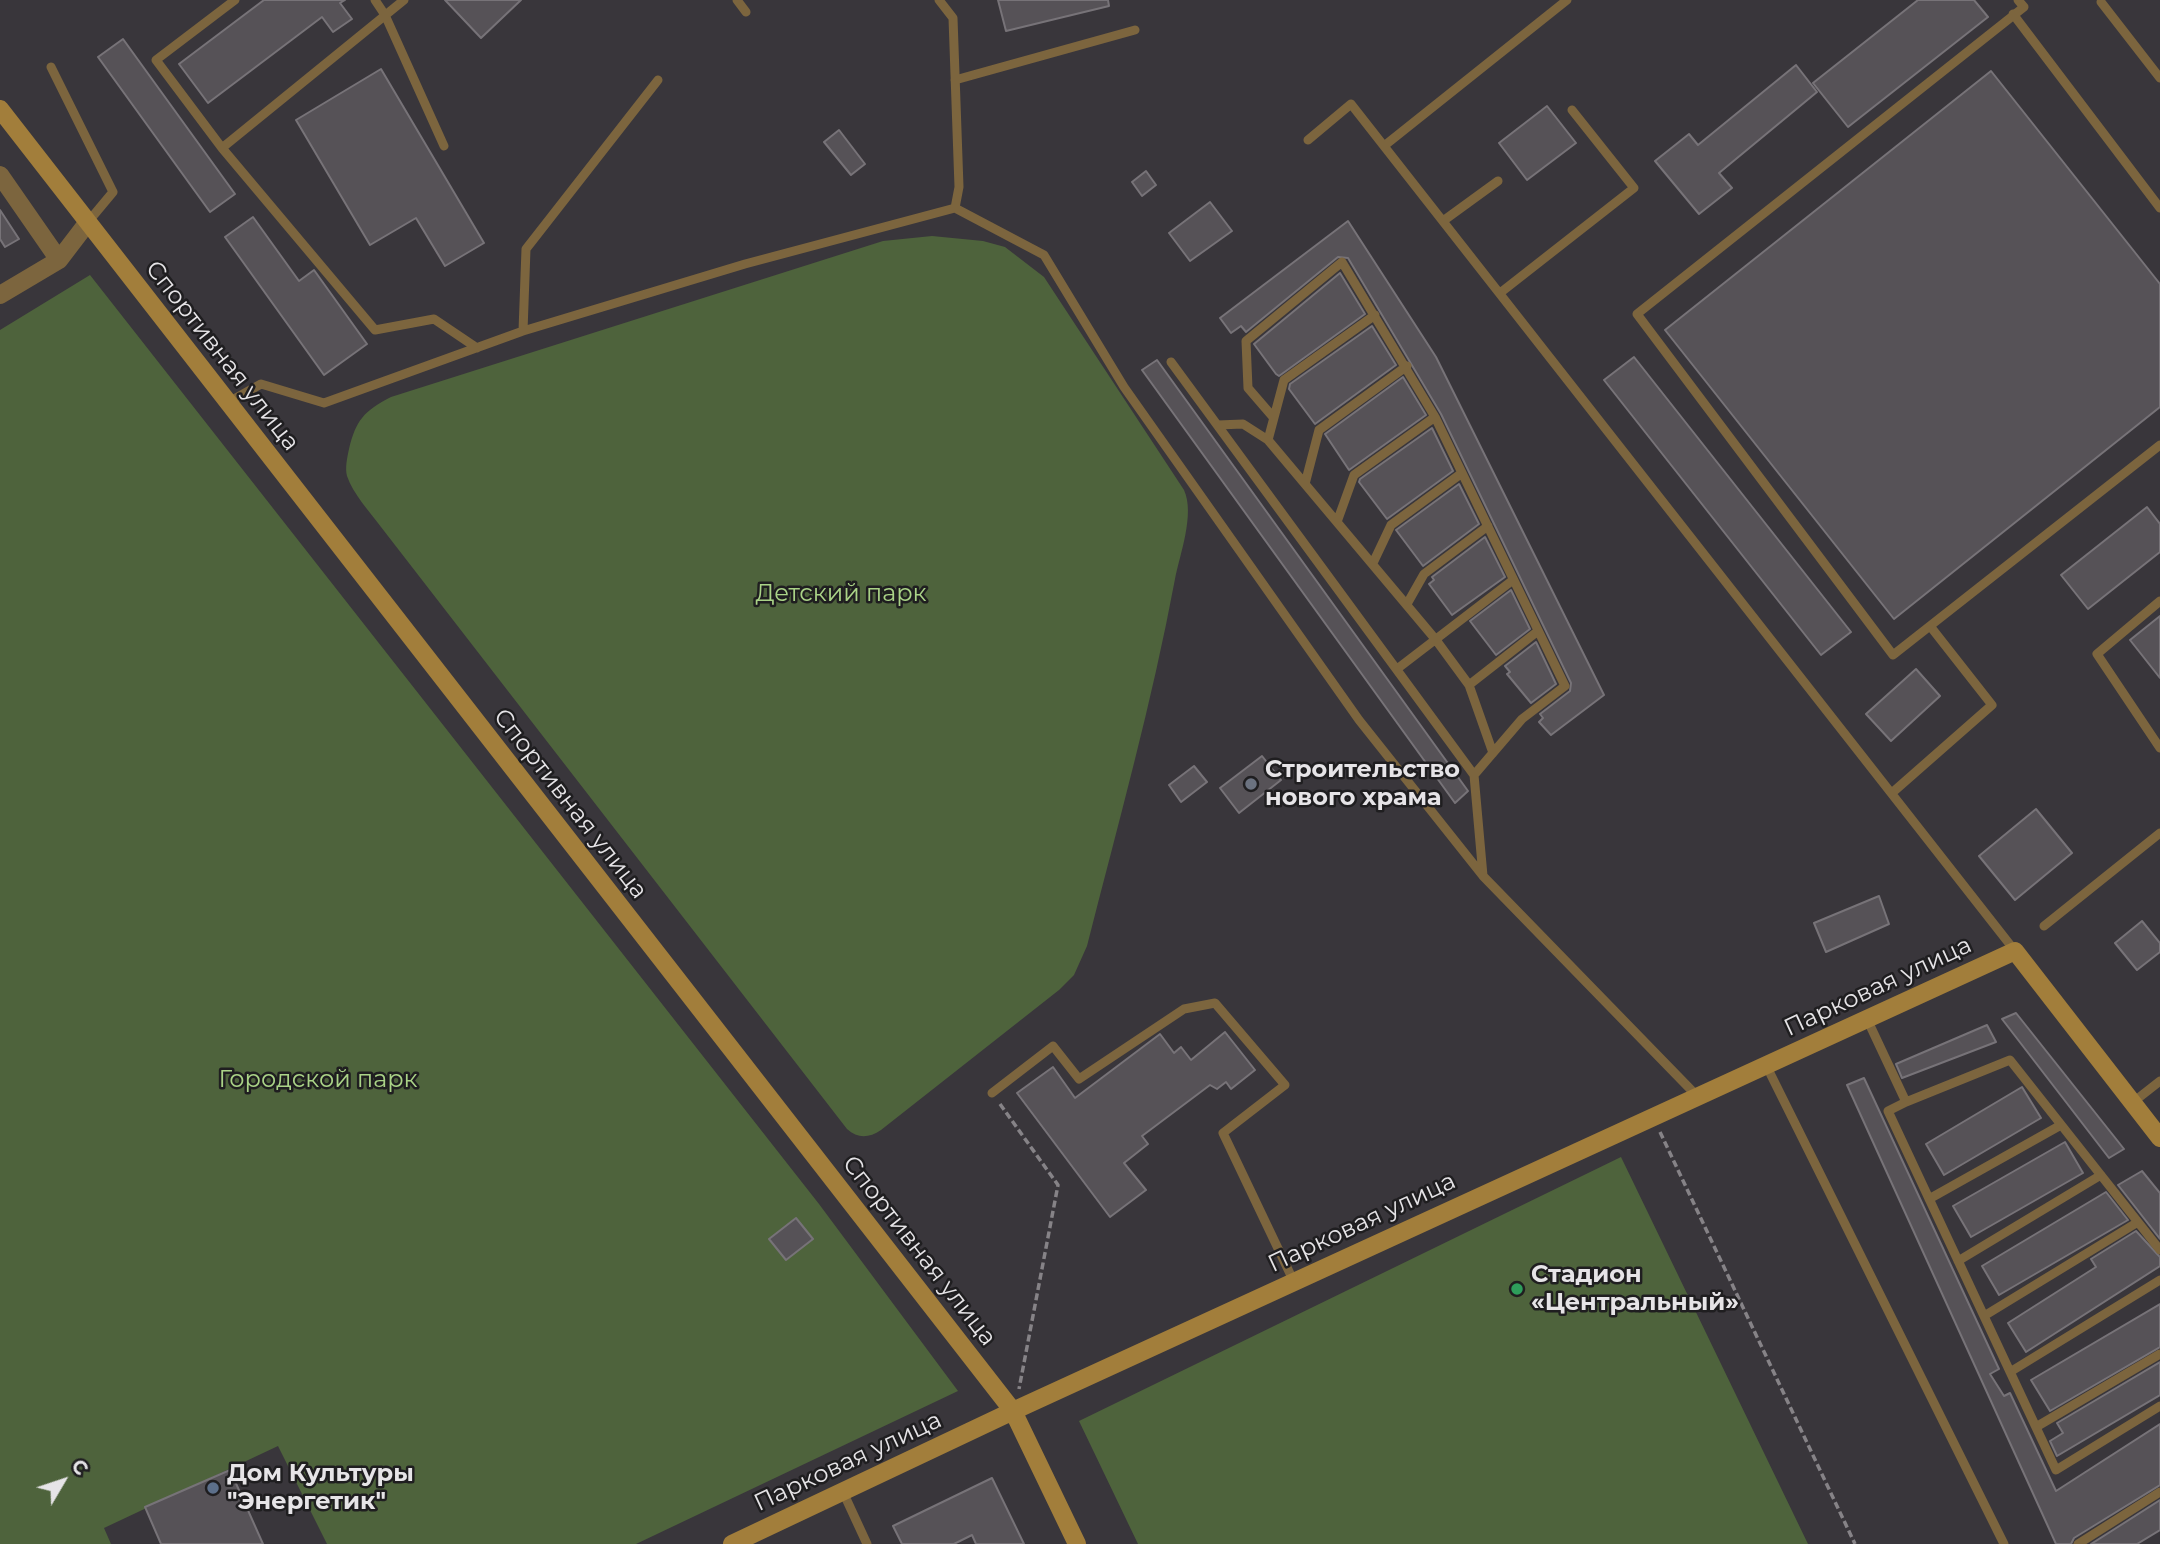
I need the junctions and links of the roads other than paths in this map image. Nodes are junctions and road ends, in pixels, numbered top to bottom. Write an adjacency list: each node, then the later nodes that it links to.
1 (235, 0): 22 (lane)
2 (374, 0): 11 (lane)
3 (404, 0): 11 (lane)
4 (737, 0): 9 (lane)
5 (939, 0): 16 (lane)
6 (1567, 0): 21 (lane)
7 (2018, 0): 10 (lane)
8 (2101, 2): 14 (lane)
9 (746, 12)
10 (2013, 14): 26 (lane); 51 (lane)
11 (385, 15): 20 (lane); 22 (lane)
12 (1135, 30): 16 (lane)
13 (51, 67): 28 (lane)
14 (2160, 78)
15 (659, 80): 33 (lane)
16 (955, 80): 25 (lane)
17 (0, 108): 28 (street, Спортивная улица)
18 (1572, 110): 30 (lane)
19 (1308, 140): 21 (lane)
20 (444, 146)
21 (1384, 146): 27 (lane)
22 (222, 148): 34 (lane)
23 (0, 176): 29 (street)
24 (1499, 181): 27 (lane)
25 (955, 208): 33 (lane); 61 (lane)
26 (2160, 208)
27 (1443, 221): 30 (lane)
28 (88, 222): 29 (street); 37 (street, Спортивная улица)
29 (59, 260): 31 (street)
30 (1500, 293): 59 (lane)
31 (0, 295)
32 (1375, 315): 36 (lane); 38 (lane); 38 (lane)
33 (523, 331): 34 (lane)
34 (477, 348): 37 (lane)
35 (1171, 362): 40 (lane)
36 (1407, 366): 39 (lane); 44 (lane)
37 (227, 403): 84 (street, Спортивная улица)
38 (1273, 417): 41 (lane)
39 (1435, 417): 43 (lane); 45 (lane)
40 (1218, 425): 41 (lane); 54 (lane)
41 (1268, 440): 44 (lane)
42 (2160, 445): 51 (lane)
43 (1462, 473): 46 (lane); 47 (lane)
44 (1305, 484): 45 (lane)
45 (1337, 522): 47 (lane)
46 (1488, 526): 48 (lane); 50 (lane)
47 (1373, 563): 50 (lane)
48 (1513, 580): 52 (lane); 53 (lane)
49 (2160, 601): 56 (lane)
50 (1407, 604): 53 (lane)
51 (1930, 626): 59 (lane)
52 (1538, 631): 55 (lane); 57 (lane)
53 (1436, 639): 54 (lane); 55 (lane)
54 (1397, 669): 58 (lane)
55 (1469, 685): 57 (lane)
56 (2159, 745)
57 (1493, 753): 58 (lane)
58 (1475, 775): 61 (lane)
59 (1892, 792): 63 (lane)
60 (2160, 833): 62 (lane)
61 (1483, 876): 68 (lane)
62 (2044, 926)
63 (2015, 951): 64 (street, Парковая улица); 70 (street)
64 (1867, 1019): 65 (street, Парковая улица); 69 (lane)
65 (1766, 1065): 68 (street, Парковая улица); 91 (lane)
66 (2160, 1081): 70 (lane)
67 (992, 1093): 79 (lane)
68 (1698, 1097): 79 (street, Парковая улица)
69 (1906, 1102): 71 (lane); 74 (lane)
70 (2132, 1103): 72 (street)
71 (2061, 1125): 73 (lane); 74 (lane)
72 (2160, 1138)
73 (2101, 1175): 75 (lane); 77 (lane)
74 (1929, 1199): 77 (lane)
75 (2138, 1222): 76 (lane); 80 (lane)
76 (2160, 1250)
77 (1958, 1261): 80 (lane)
78 (2160, 1280): 82 (lane)
79 (1294, 1282): 84 (street, Парковая улица)
80 (1984, 1316): 82 (lane)
81 (2160, 1354): 85 (lane)
82 (2010, 1372): 85 (lane)
83 (2160, 1406): 85 (lane)
84 (1013, 1411): 86 (street, Парковая улица); 90 (street, Спортивная улица)
85 (2036, 1427)
86 (843, 1492): 88 (street, Парковая улица); 89 (lane)
87 (2160, 1492): 92 (lane)
88 (732, 1544)
89 (867, 1544)
90 (1077, 1544)
91 (2004, 1544)
92 (2078, 1544)

